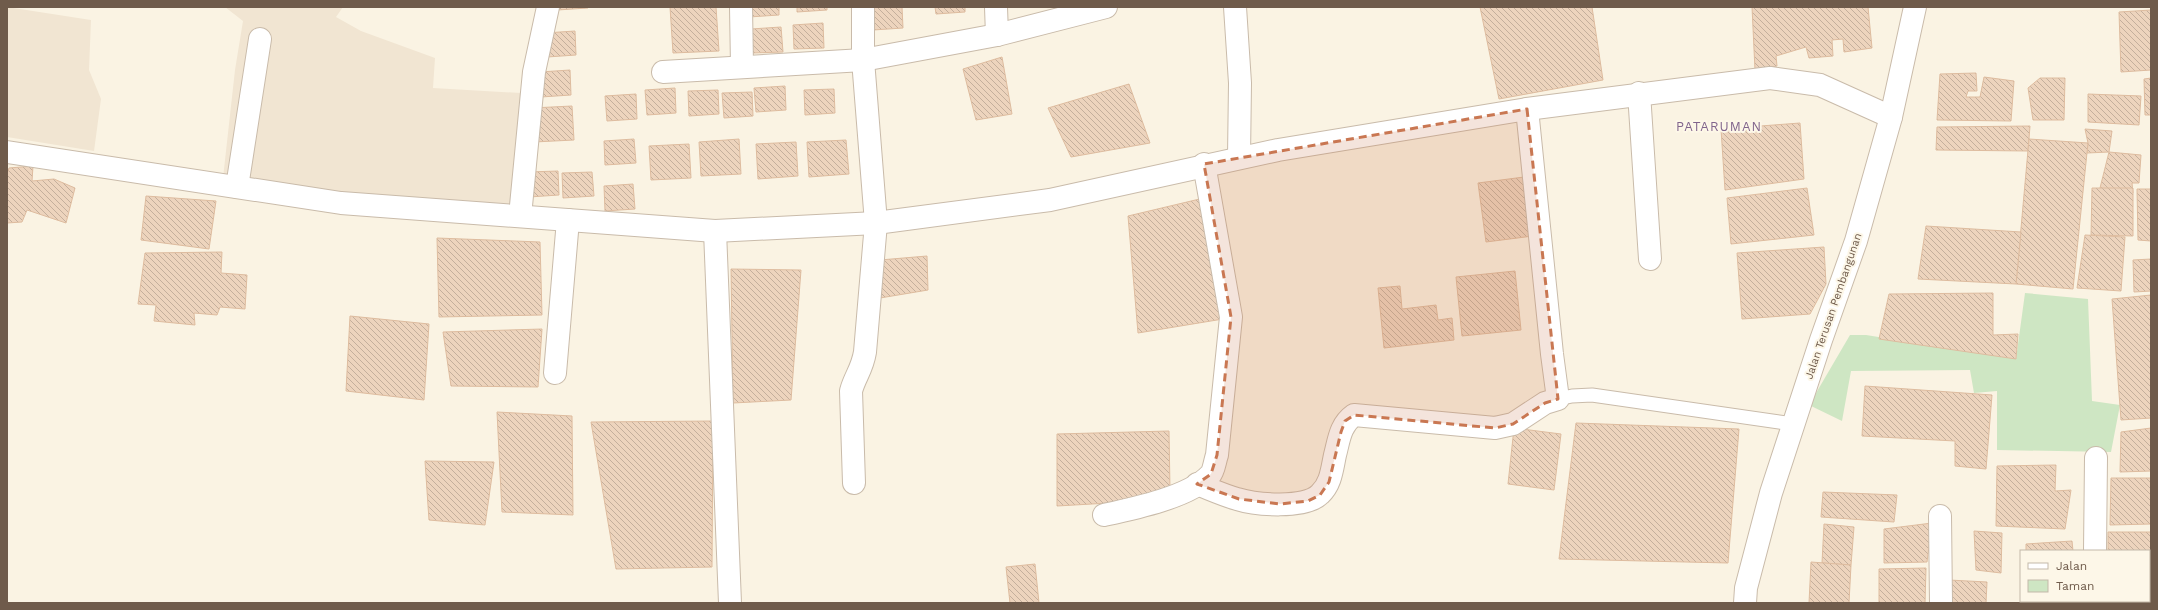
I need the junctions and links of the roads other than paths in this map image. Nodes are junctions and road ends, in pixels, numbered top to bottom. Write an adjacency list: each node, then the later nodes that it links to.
1 (548, 7): 20 (street)
2 (741, 7): 11 (street)
3 (862, 7): 10 (street)
4 (996, 7): 8 (street)
5 (1106, 7): 8 (street)
6 (1235, 7): 17 (street)
7 (1916, 7): 15 (street, Jalan Terusan Pembangunan)
8 (997, 35): 10 (street)
9 (260, 40): 19 (street)
10 (863, 60): 11 (street); 22 (street)
11 (742, 66): 12 (street)
12 (663, 72)
13 (1638, 94): 14 (street); 15 (street); 24 (street)
14 (1527, 109): 17 (street); 26 (street)
15 (1890, 117): 27 (street, Jalan Terusan Pembangunan)
16 (7, 152): 19 (street)
17 (1239, 157): 18 (street)
18 (1204, 164): 22 (street); 30 (street)
19 (237, 187): 20 (street)
20 (520, 216): 21 (street)
21 (568, 220): 23 (street); 25 (street)
22 (876, 223): 23 (street); 29 (street)
23 (715, 231): 34 (street)
24 (1650, 259)
25 (555, 374)
26 (1558, 399): 27 (lane); 30 (street)
27 (1794, 424): 35 (street, Jalan Terusan Pembangunan)
28 (2096, 458): 33 (street)
29 (854, 483)
30 (1197, 484): 31 (street)
31 (1104, 515)
32 (1940, 516): 36 (street)
33 (2095, 550)
34 (730, 603)
35 (1745, 603)
36 (1941, 603)

